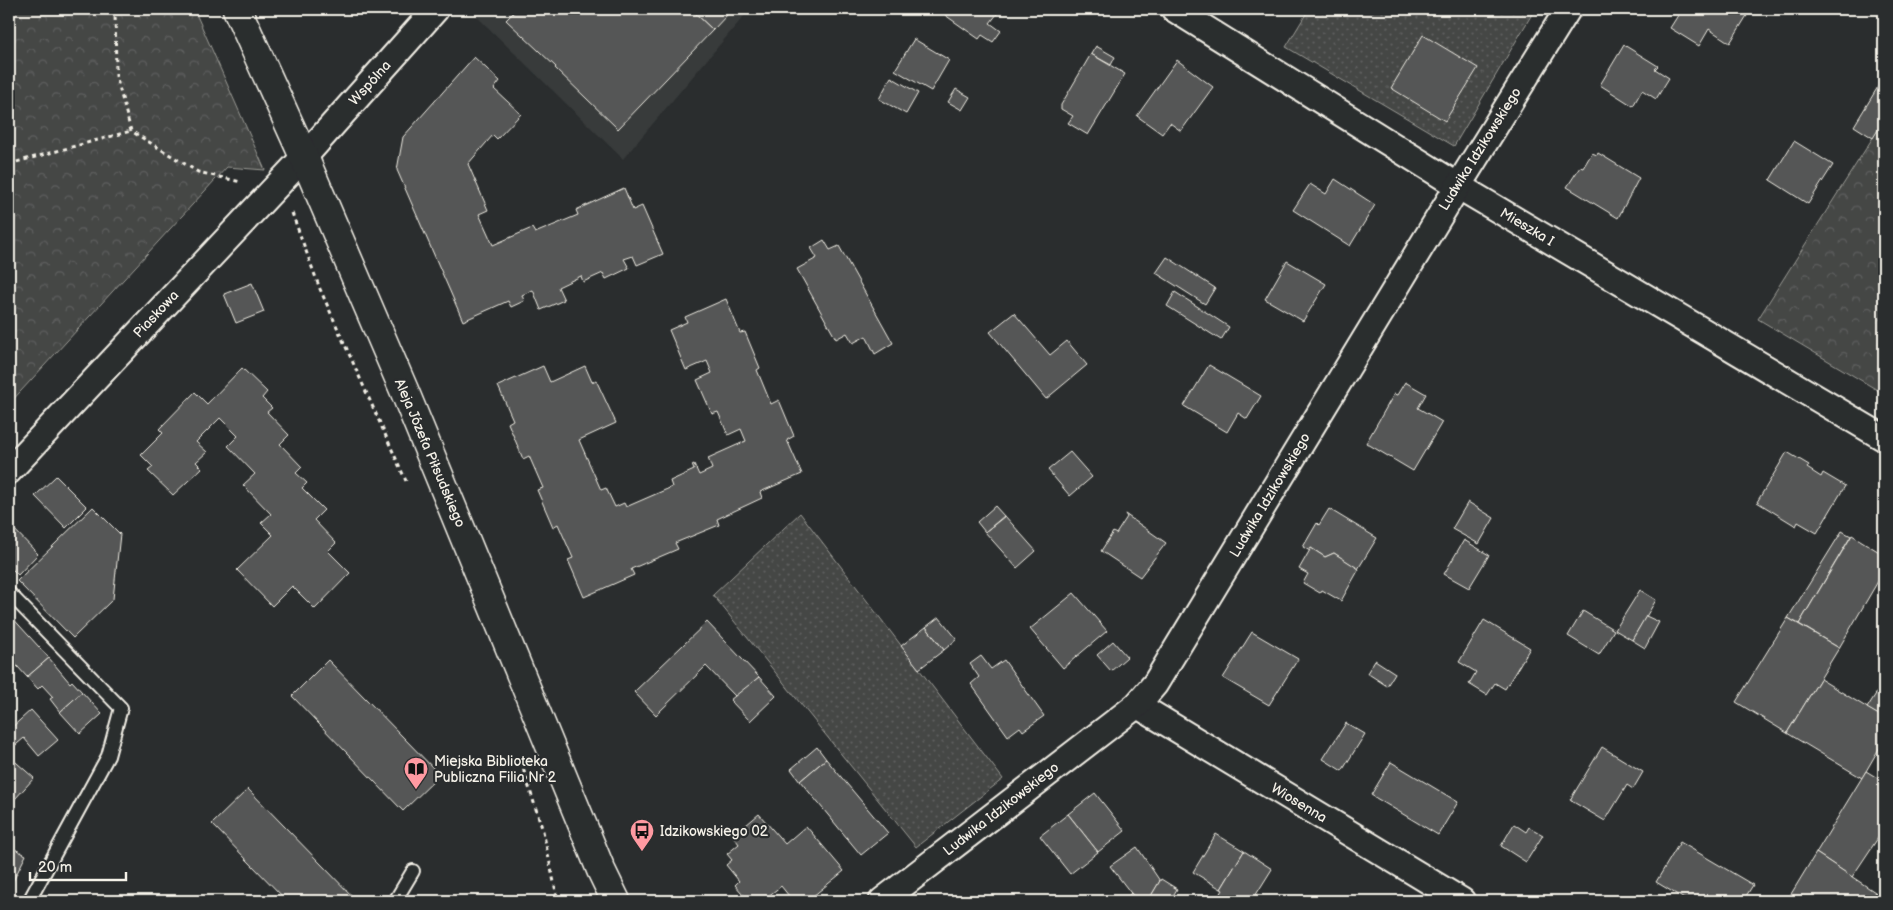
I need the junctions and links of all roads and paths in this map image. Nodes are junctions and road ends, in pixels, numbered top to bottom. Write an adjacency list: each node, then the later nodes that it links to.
1 (115, 9): 6 (path)
2 (237, 9): 7 (main road, Aleja Józefa Piłsudskiego)
3 (436, 9): 7 (street, Wspólna)
4 (1174, 9): 10 (street, Mieszka I)
5 (1568, 9): 10 (street, Ludwika Idzikowskiego)
6 (131, 132): 8 (path); 9 (path)
7 (304, 157): 9 (street, Piaskowa); 21 (main road, Aleja Józefa Piłsudskiego)
8 (9, 164)
9 (280, 182): 12 (street, Piaskowa); 13 (path)
10 (1458, 186): 11 (street, Mieszka I); 15 (street, Ludwika Idzikowskiego)
11 (1884, 438)
12 (9, 471)
13 (408, 486)
14 (9, 593): 18 (lane)
15 (1137, 705): 22 (street, Ludwika Idzikowskiego); 23 (street, Wiosenna)
16 (520, 757): 20 (path)
17 (413, 872): 19 (lane)
18 (29, 901)
19 (395, 901)
20 (558, 901)
21 (616, 901)
22 (882, 901)
23 (1462, 901)

